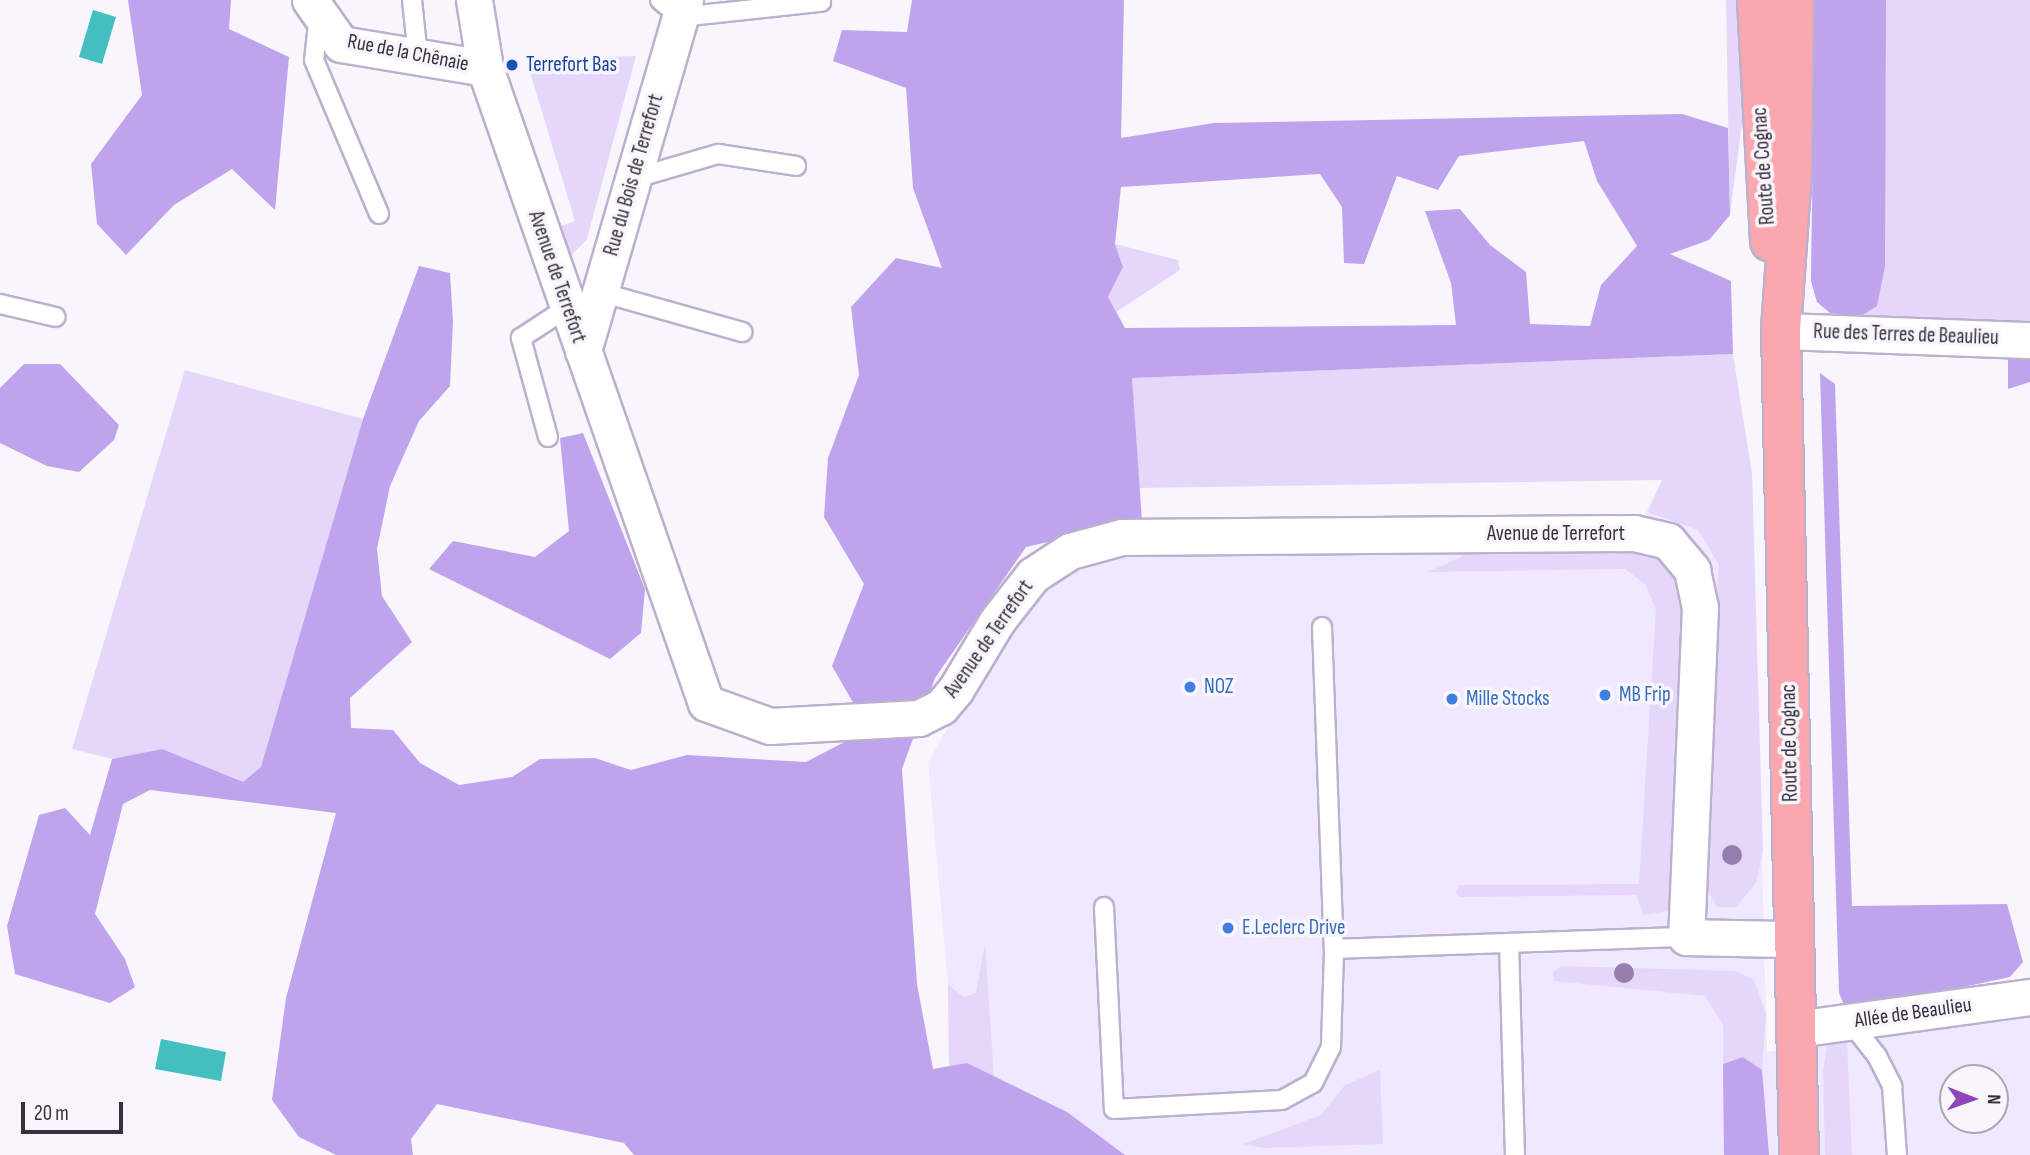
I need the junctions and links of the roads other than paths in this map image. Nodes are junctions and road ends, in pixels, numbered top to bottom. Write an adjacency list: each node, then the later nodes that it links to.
1 (412, 0): 8 (lane)
2 (474, 0): 9 (street, Avenue de Terrefort)
3 (1757, 0): 17 (main road, Route de Cognac)
4 (1794, 0): 17 (main road, Route de Cognac)
5 (821, 2): 6 (lane)
6 (675, 5): 11 (street, Rue du Bois de Terrefort)
7 (315, 6): 8 (street, Rue de la Chênaie); 12 (lane)
8 (418, 57): 9 (street, Rue de la Chênaie)
9 (485, 68): 15 (street, Avenue de Terrefort)
10 (796, 166): 11 (lane)
11 (632, 179): 13 (street, Rue du Bois de Terrefort)
12 (379, 214)
13 (600, 292): 18 (lane); 20 (street, Rue du Bois de Terrefort)
14 (0, 304): 16 (lane)
15 (568, 306): 20 (street, Avenue de Terrefort); 21 (lane)
16 (56, 317)
17 (1781, 331): 19 (street, Rue des Terres de Beaulieu); 25 (main road, Route de Cognac)
18 (742, 332)
19 (2030, 340)
20 (583, 351): 24 (street, Avenue de Terrefort)
21 (548, 437)
22 (1322, 627): 27 (lane)
23 (1104, 907): 27 (lane)
24 (1686, 937): 25 (street); 26 (lane)
25 (1794, 939): 30 (main road, Route de Cognac)
26 (1509, 943): 27 (lane); 31 (lane)
27 (1334, 949)
28 (2030, 997): 29 (street, Allée de Beaulieu)
29 (1850, 1022): 30 (street, Allée de Beaulieu); 33 (lane)
30 (1796, 1028): 32 (main road, Route de Cognac)
31 (1516, 1155)
32 (1799, 1155)
33 (1897, 1155)

